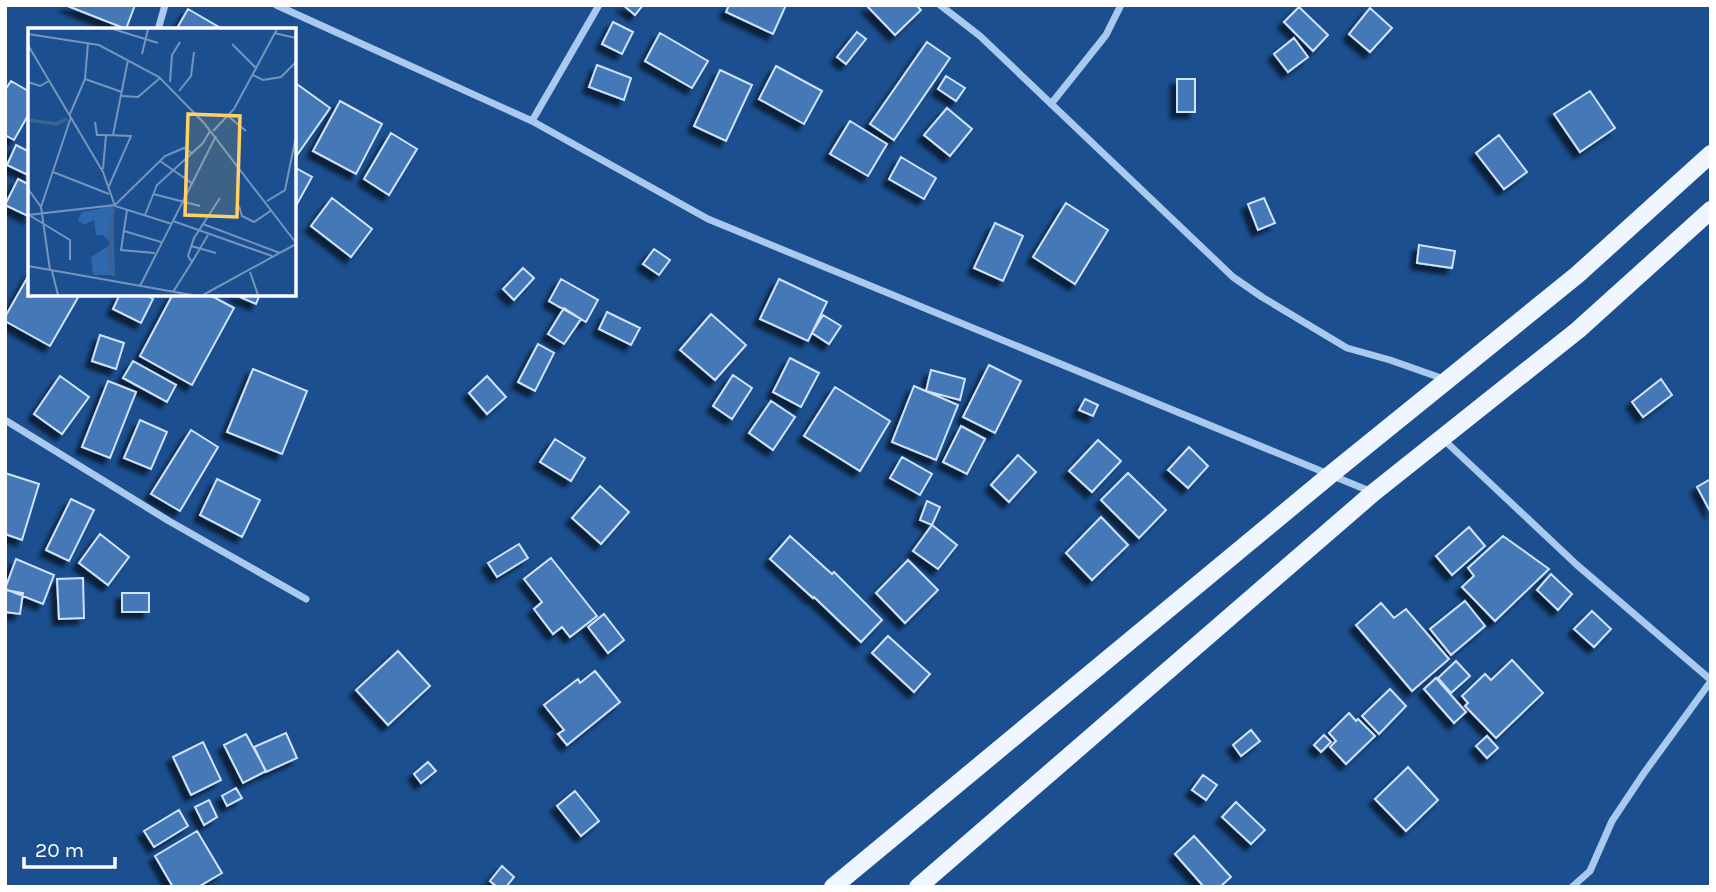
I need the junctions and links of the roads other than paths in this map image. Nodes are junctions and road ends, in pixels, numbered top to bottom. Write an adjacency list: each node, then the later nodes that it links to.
1 (165, 5): 6 (street)
2 (276, 5): 8 (street)
3 (599, 5): 8 (street)
4 (940, 5): 7 (street)
5 (1122, 5): 7 (street)
6 (159, 28)
7 (1051, 104): 11 (street)
8 (532, 121): 14 (street)
9 (1711, 154): 11 (main road)
10 (1711, 210): 13 (main road)
11 (1447, 380): 14 (main road)
12 (5, 419): 16 (street)
13 (1442, 438): 15 (main road); 17 (street)
14 (1330, 475): 15 (street); 18 (main road)
15 (1373, 493): 19 (main road)
16 (306, 599)
17 (1711, 681): 20 (street)
18 (833, 887)
19 (918, 887)
20 (1572, 887)

